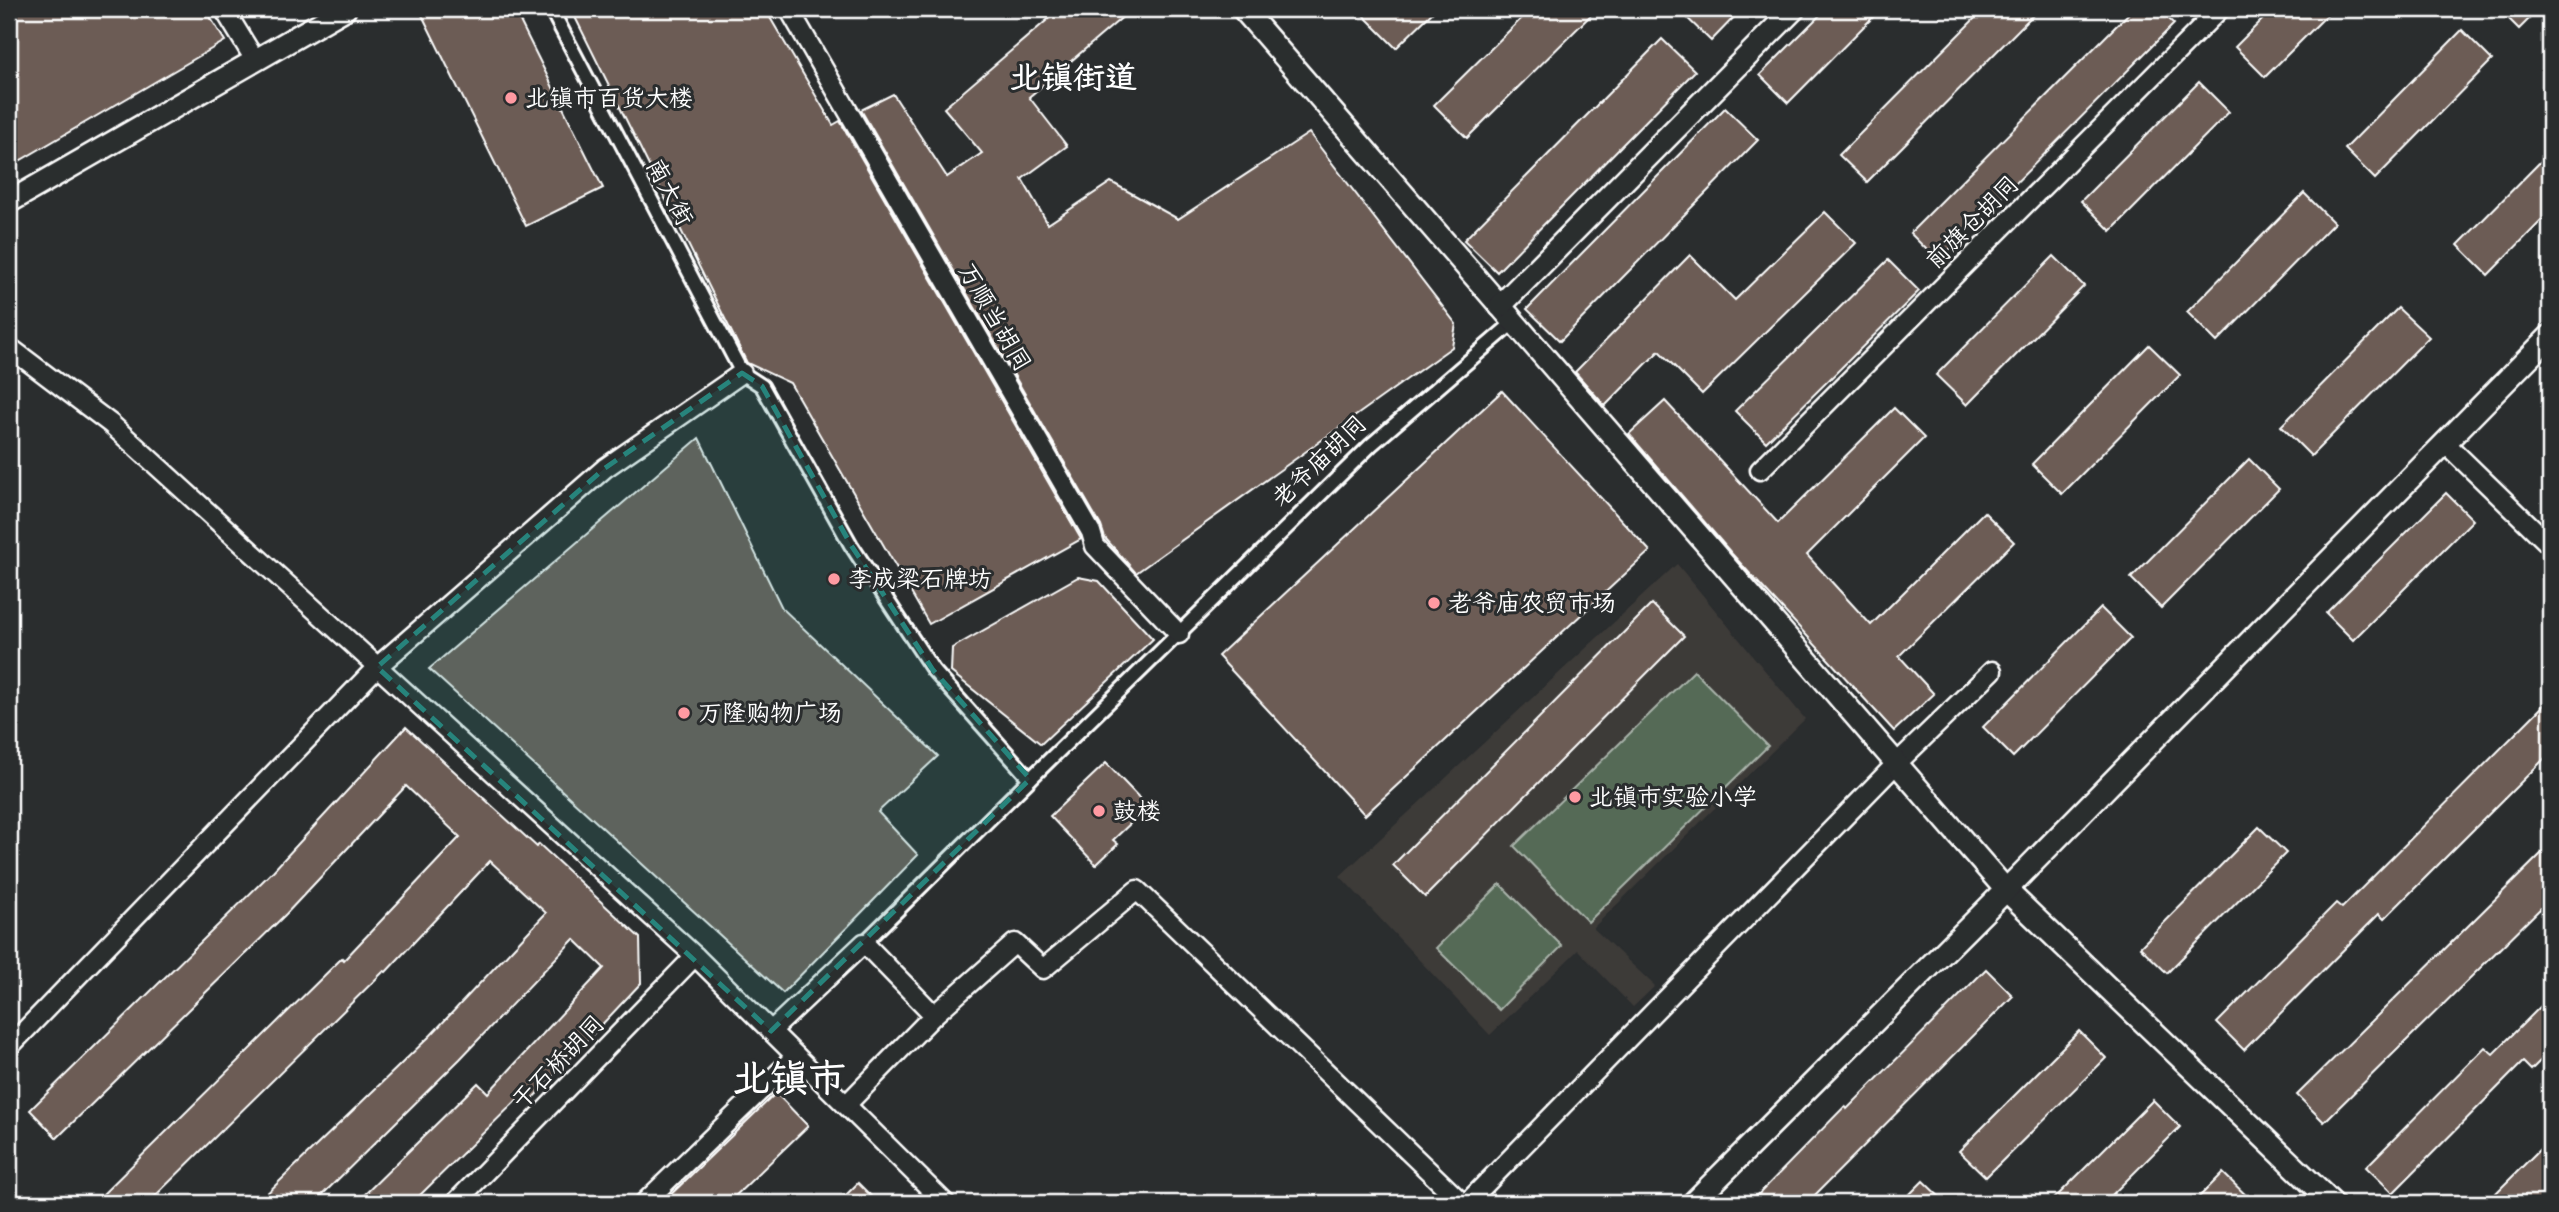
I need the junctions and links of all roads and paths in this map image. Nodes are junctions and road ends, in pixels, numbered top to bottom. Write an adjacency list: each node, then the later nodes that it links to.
1 (224, 9): 8 (street)
2 (345, 9): 8 (street)
3 (551, 9): 14 (street, 南大街)
4 (789, 9): 18 (street, 万顺当胡同)
5 (1243, 9): 10 (street)
6 (1794, 9): 10 (street)
7 (2220, 9): 16 (street, 前旗仓胡同)
8 (255, 60): 9 (street)
9 (9, 202)
10 (1500, 306): 11 (street)
11 (1514, 322): 18 (street, 老爷庙胡同); 21 (street)
12 (2550, 336): 15 (street)
13 (9, 347): 19 (street)
14 (742, 373): 19 (street); 22 (street, 南大街)
15 (2445, 443): 17 (street); 23 (street)
16 (1760, 470)
17 (2550, 545)
18 (1173, 639): 22 (street, 老爷庙胡同)
19 (377, 667): 25 (street); 28 (street)
20 (1992, 671): 21 (street)
21 (1896, 764): 23 (street); 34 (street)
22 (1030, 779): 24 (street, 老爷庙胡同)
23 (2006, 890): 35 (street); 36 (street)
24 (863, 943): 26 (street); 27 (street)
25 (695, 956): 27 (street); 31 (street, 干石桥胡同)
26 (934, 1015): 30 (street); 34 (street)
27 (771, 1031): 29 (street)
28 (9, 1047)
29 (796, 1056): 30 (street); 32 (street)
30 (846, 1105): 33 (street)
31 (455, 1203)
32 (644, 1203)
33 (945, 1203)
34 (1464, 1203)
35 (1693, 1203)
36 (2332, 1203)

